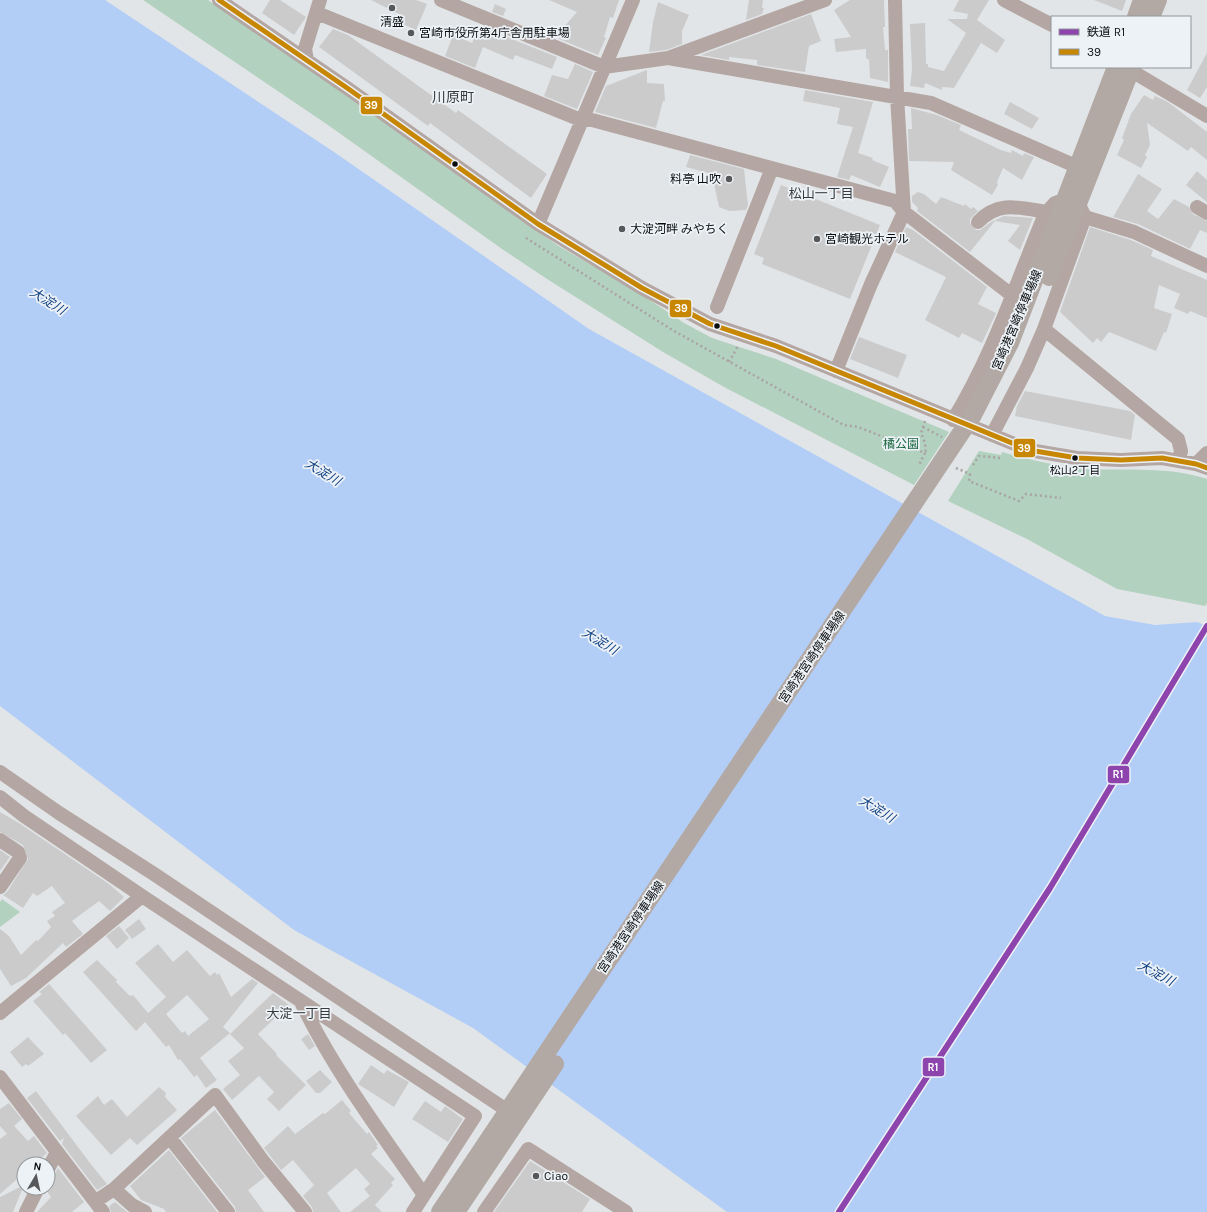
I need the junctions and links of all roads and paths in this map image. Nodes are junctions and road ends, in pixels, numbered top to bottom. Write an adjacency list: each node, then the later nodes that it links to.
1 (219, 0): 14 (street)
2 (441, 0): 15 (street)
3 (633, 0): 15 (street)
4 (825, 0): 13 (street)
5 (895, 0): 17 (street)
6 (1004, 0): 12 (street)
7 (1142, 0): 10 (main road)
8 (1158, 0): 11 (main road)
9 (318, 6): 14 (street); 19 (street)
10 (1136, 16)
11 (1151, 16)
12 (1051, 24)
13 (668, 58): 15 (street); 17 (street)
14 (307, 60): 26 (street)
15 (604, 67): 19 (street)
16 (1126, 68): 18 (street); 20 (main road, 宮崎港宮崎停車場線); 22 (main road, 宮崎港宮崎停車場線)
17 (897, 96): 20 (street); 23 (street)
18 (1207, 116)
19 (581, 120): 21 (street); 26 (street)
20 (1078, 167): 22 (main road, 宮崎港宮崎停車場線)
21 (772, 168): 23 (street); 30 (street)
22 (1076, 206): 24 (street); 28 (street); 31 (street); 55 (main road, 宮崎港宮崎停車場線)
23 (904, 212): 29 (street); 34 (street)
24 (1047, 212): 25 (street); 29 (street)
25 (978, 222)
26 (538, 224): 34 (street)
27 (526, 238): 33 (path)
28 (1207, 265)
29 (1013, 296): 35 (street)
30 (717, 307)
31 (1044, 329): 37 (street); 41 (street)
32 (738, 344): 33 (path)
33 (729, 362): 42 (path)
34 (836, 371): 35 (street)
35 (953, 420): 37 (street)
36 (923, 427): 38 (path)
37 (992, 435): 41 (street)
38 (942, 442)
39 (1207, 453): 44 (street)
40 (1001, 458): 43 (path)
41 (1179, 460): 44 (street)
42 (919, 465)
43 (973, 465)
44 (1201, 466)
45 (970, 474): 46 (path)
46 (1061, 498)
47 (0, 772): 55 (street)
48 (0, 797): 51 (street)
49 (0, 840): 50 (street)
50 (0, 887)
51 (142, 896): 52 (street); 53 (street)
52 (299, 999): 60 (street); 60 (street)
53 (0, 1013)
54 (0, 1077): 57 (street)
55 (515, 1107): 68 (main road, 宮崎港宮崎停車場線); 69 (main road, 宮崎港宮崎停車場線)
56 (170, 1138): 59 (street); 65 (street); 66 (street)
57 (57, 1152): 58 (street); 62 (street)
58 (55, 1156)
59 (114, 1190): 62 (street); 64 (street)
60 (424, 1195): 67 (street)
61 (34, 1196): 63 (street)
62 (100, 1207)
63 (26, 1212)
64 (145, 1212)
65 (228, 1212)
66 (305, 1212)
67 (414, 1212)
68 (440, 1212)
69 (456, 1212)
70 (484, 1212): 71 (street)
71 (626, 1212)

